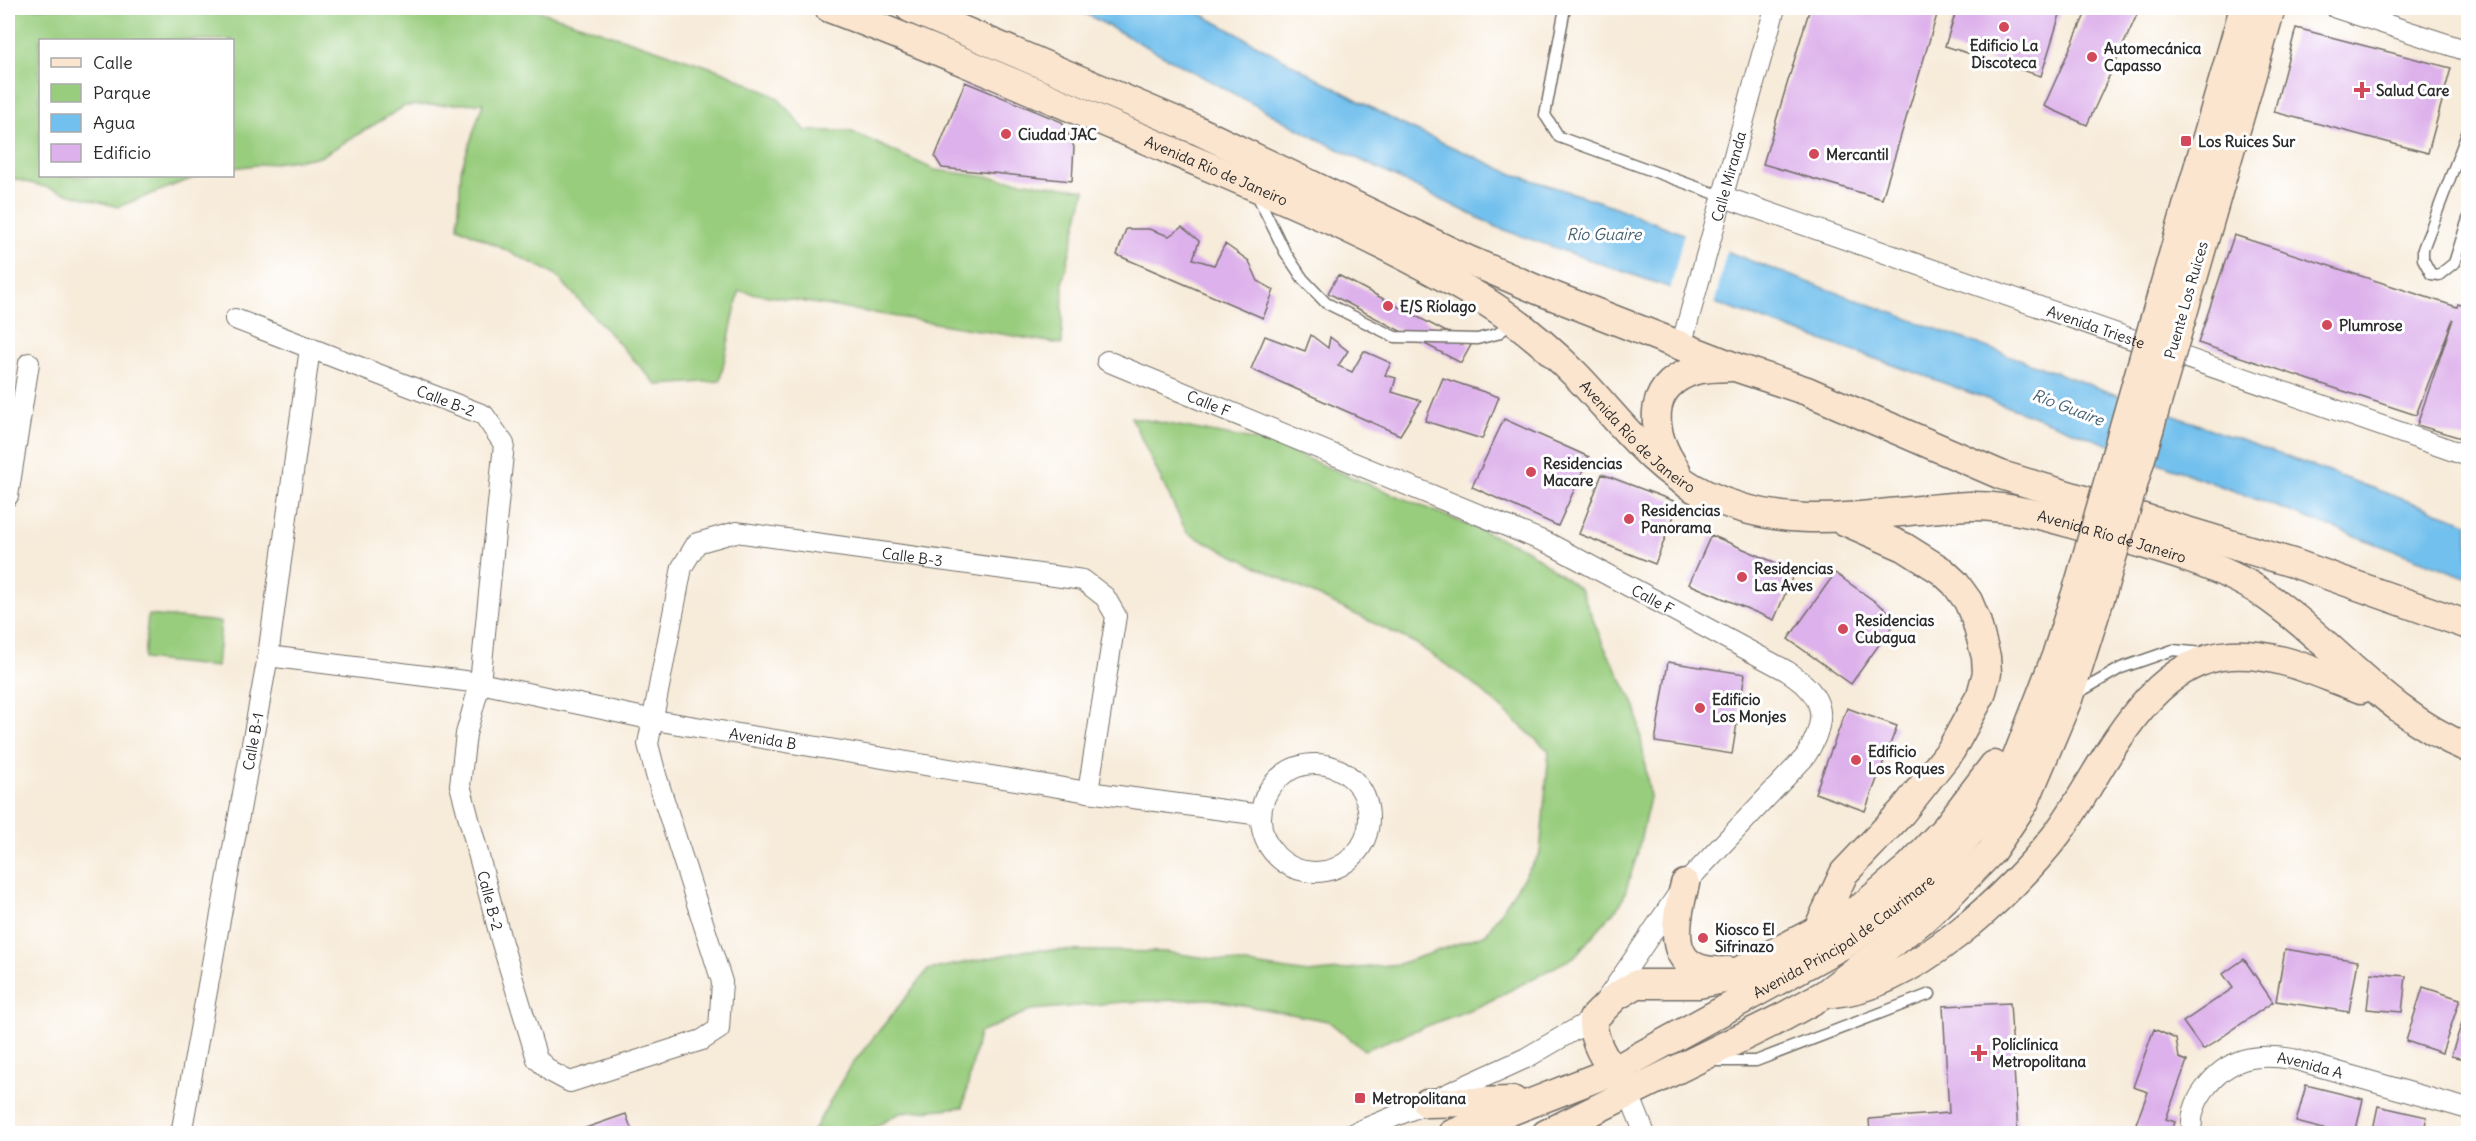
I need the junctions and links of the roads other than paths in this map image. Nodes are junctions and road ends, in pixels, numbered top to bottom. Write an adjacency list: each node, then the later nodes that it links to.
1 (829, 8): 9 (main road, Avenida Río de Janeiro)
2 (910, 8): 14 (main road, Avenida Río de Janeiro)
3 (1566, 8): 10 (lane)
4 (1775, 8): 10 (street, Calle Miranda)
5 (2336, 8): 7 (street)
6 (2256, 14): 24 (main road, Puente Los Ruices, bridge)
7 (2469, 51)
8 (2469, 131): 11 (lane)
9 (1252, 184): 13 (main road, Avenida Río de Janeiro); 13 (lane)
10 (1722, 202): 14 (street, Calle Miranda); 20 (street, Avenida Trieste)
11 (2469, 219)
12 (235, 319): 15 (street, Calle B-2)
13 (1515, 321): 21 (main road, Avenida Río de Janeiro)
14 (1681, 346): 18 (main road, Avenida Río de Janeiro); 19 (main road)
15 (310, 348): 27 (street, Calle B-1); 28 (street, Calle B-2)
16 (1107, 361): 36 (street, Calle F)
17 (29, 363): 22 (street)
18 (1735, 367): 19 (main road); 25 (main road, Avenida Río de Janeiro)
19 (1658, 402): 21 (main road)
20 (2469, 456)
21 (1682, 479): 23 (main road, Avenida Río de Janeiro)
22 (8, 496)
23 (1840, 519): 29 (main road, Avenida Río de Janeiro); 37 (main road)
24 (2090, 588): 30 (main road, Avenida Principal de Caurimare); 31 (main road, Avenida Principal de Caurimare)
25 (2469, 625)
26 (2229, 655): 29 (main road); 30 (lane); 39 (main road)
27 (268, 656): 28 (street, Avenida B); 48 (street, Calle B-1)
28 (480, 683): 32 (street, Avenida B); 32 (street, Calle B-2)
29 (2381, 696): 33 (main road, Avenida Río de Janeiro)
30 (2068, 699): 39 (main road, Avenida Principal de Caurimare)
31 (2034, 717): 37 (main road); 43 (main road, Avenida Principal de Caurimare)
32 (654, 720): 34 (street, Avenida B); 34 (street, Calle B-3)
33 (2469, 748)
34 (1088, 792): 35 (street, Avenida B)
35 (1261, 815): 35 (street)
36 (1685, 884): 38 (main road); 41 (street, Calle F)
37 (1817, 931): 38 (main road)
38 (1742, 970): 41 (main road)
39 (1825, 994): 42 (main road, Avenida Principal de Caurimare)
40 (1930, 994): 42 (lane)
41 (1593, 1019): 43 (main road); 46 (street)
42 (1694, 1062): 44 (main road, Avenida Principal de Caurimare)
43 (1613, 1071): 44 (main road); 45 (main road, Avenida Principal de Caurimare)
44 (1629, 1094): 51 (main road); 52 (main road, Avenida Principal de Caurimare); 53 (street)
45 (1546, 1098): 46 (main road); 50 (main road, Avenida Principal de Caurimare)
46 (1427, 1103): 49 (street)
47 (2469, 1109): 54 (street, Avenida A)
48 (181, 1134)
49 (1352, 1134)
50 (1452, 1134)
51 (1490, 1134)
52 (1546, 1134)
53 (1646, 1134)
54 (2192, 1134)

